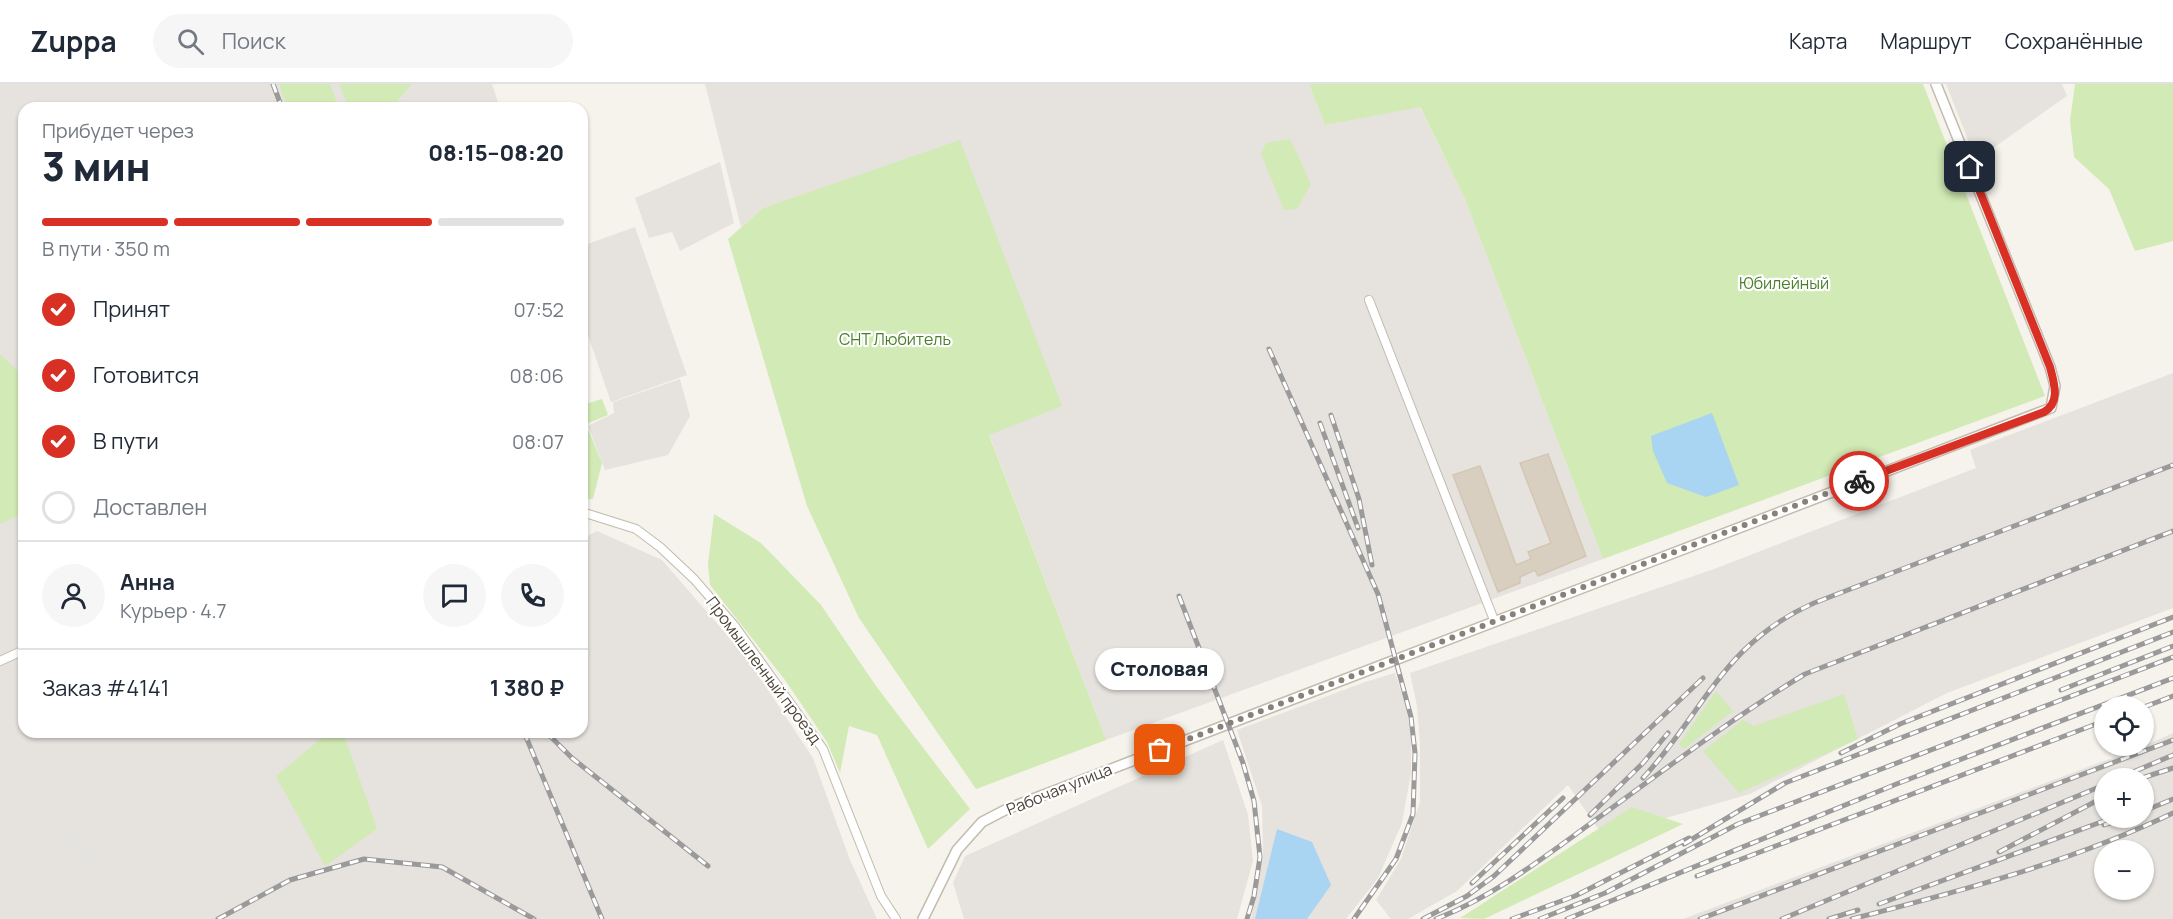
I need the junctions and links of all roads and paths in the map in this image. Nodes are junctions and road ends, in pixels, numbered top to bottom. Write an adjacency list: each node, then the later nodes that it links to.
1 (1936, 84): 4 (street, Рабочая улица)
2 (1369, 300): 4 (street)
3 (588, 514): 7 (street, Промышленный проезд)
4 (1494, 620): 8 (street, Рабочая улица)
5 (18, 653): 6 (street)
6 (0, 661)
7 (896, 919)
8 (923, 919)

